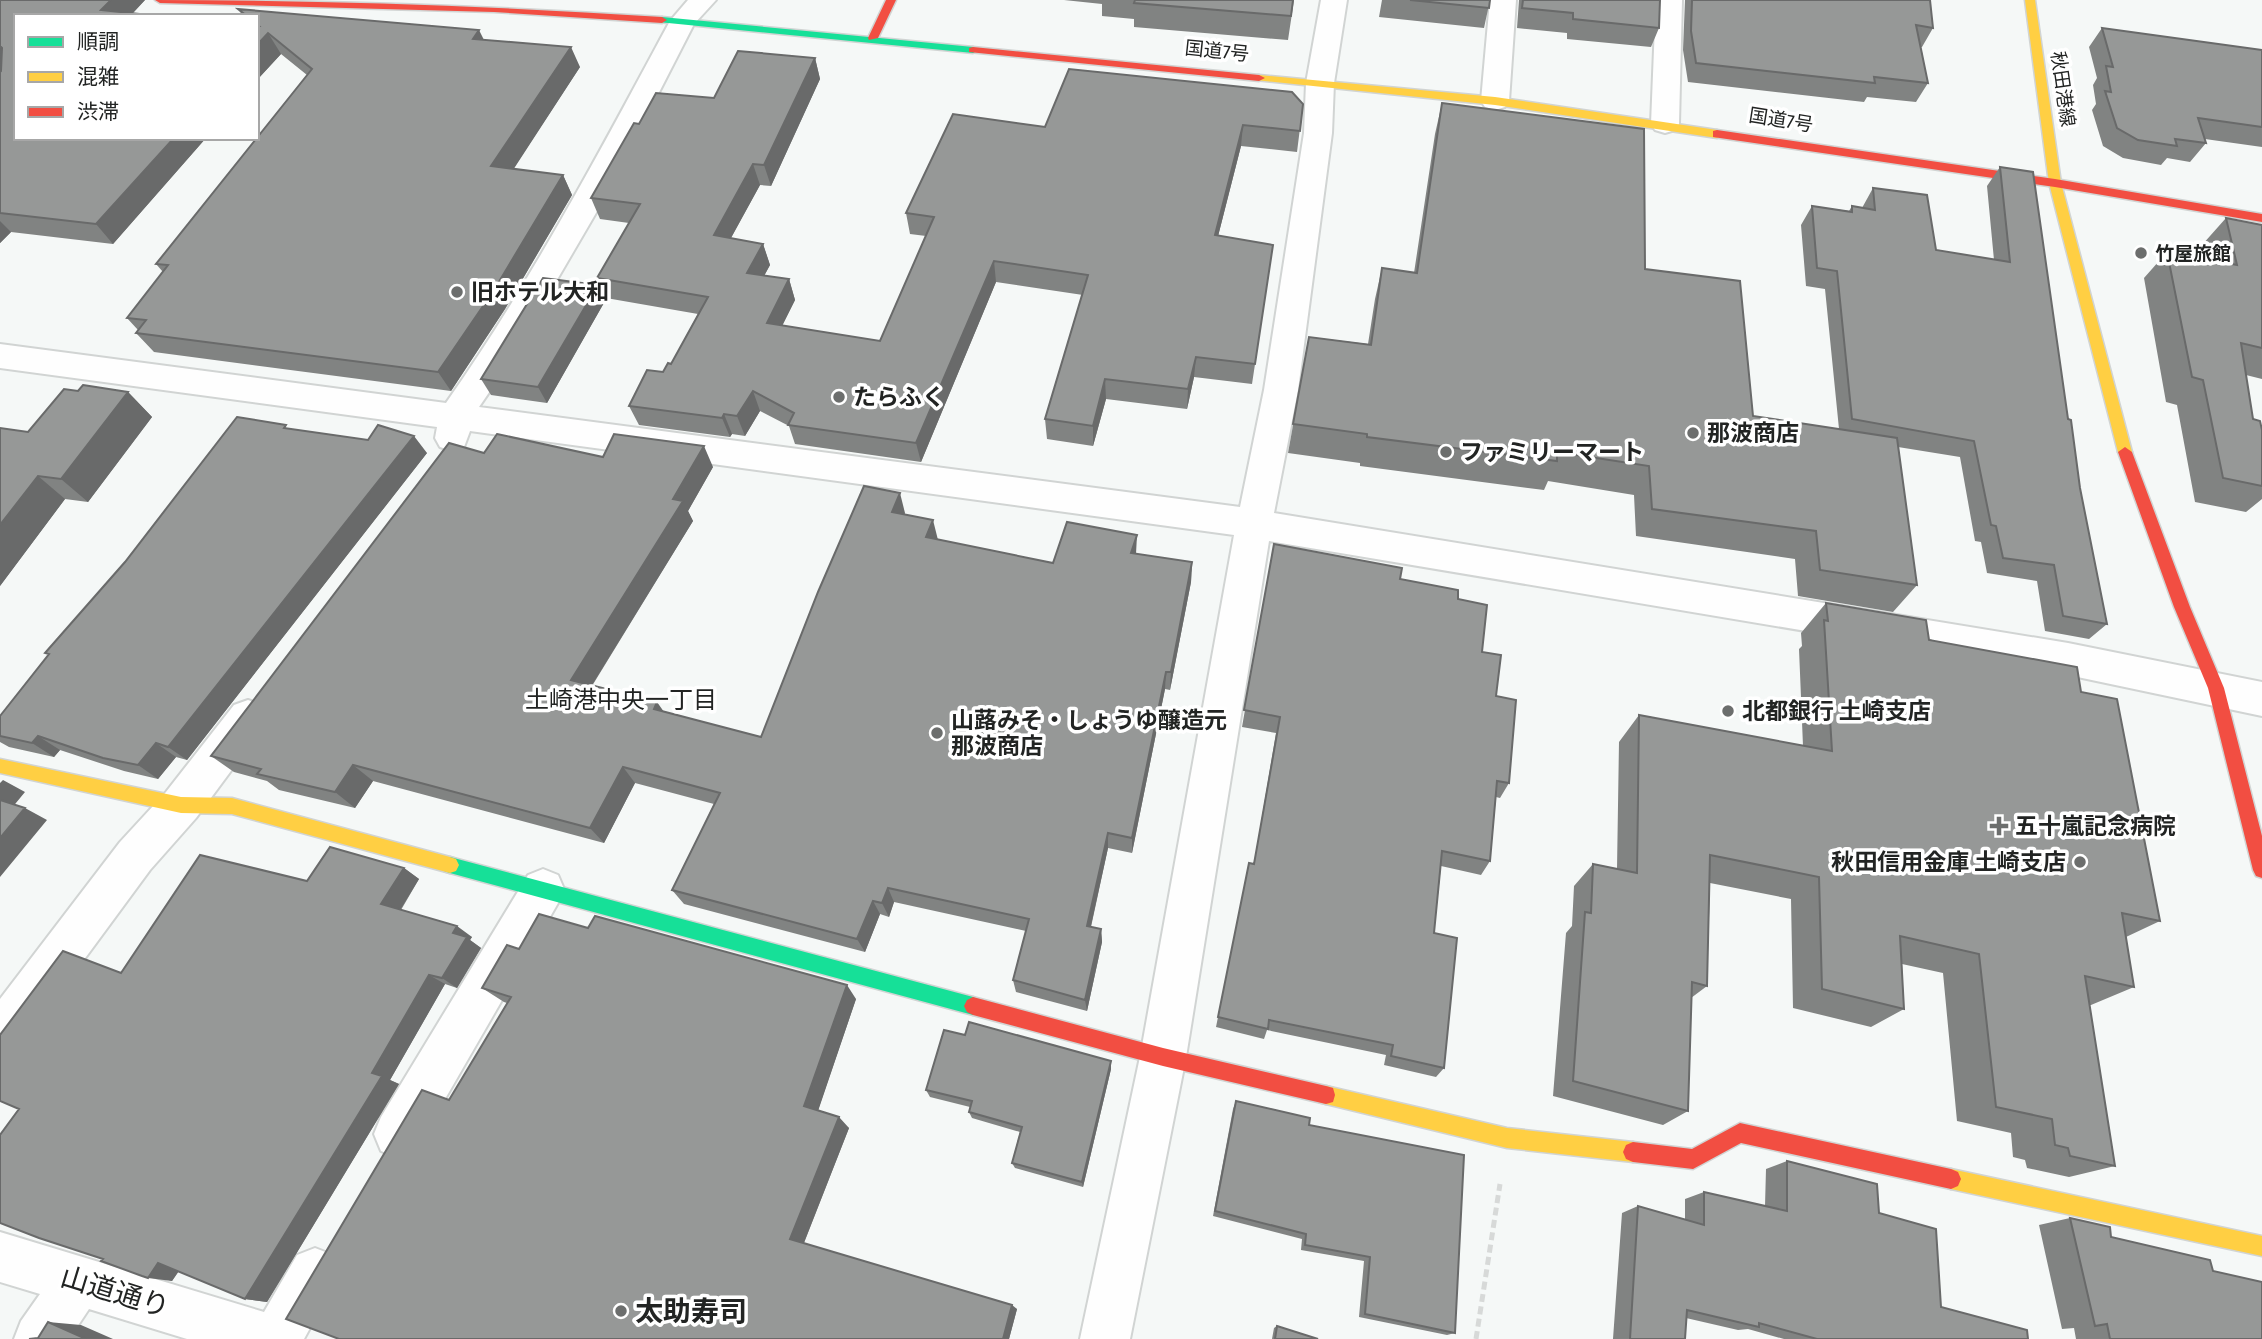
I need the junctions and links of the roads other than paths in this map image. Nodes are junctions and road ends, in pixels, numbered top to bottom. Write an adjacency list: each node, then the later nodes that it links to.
1 (160, 0): 7 (main road, 国道7号)
2 (891, 0): 9 (main road)
3 (1334, 0): 10 (street)
4 (1503, 0): 11 (street)
5 (1669, 0): 12 (street)
6 (2030, 0): 13 (main road, 秋田港線)
7 (497, 4): 8 (main road, 国道7号)
8 (693, 10): 9 (main road, 国道7号); 16 (street)
9 (873, 38): 10 (main road, 国道7号)
10 (1320, 83): 11 (main road, 国道7号); 18 (street)
11 (1495, 101): 12 (main road, 国道7号)
12 (1665, 124): 13 (main road, 国道7号)
13 (2055, 183): 14 (main road, 国道7号); 19 (main road, 秋田港線)
14 (2262, 218)
15 (0, 356): 16 (street)
16 (455, 416): 17 (street); 18 (street)
17 (442, 464)
18 (1254, 524): 19 (street); 27 (street)
19 (2216, 688): 21 (street); 24 (main road, 秋田港線)
20 (265, 695): 23 (street)
21 (2262, 699)
22 (0, 765): 23 (main road)
23 (181, 805): 25 (main road); 26 (street)
24 (2262, 870)
25 (543, 889): 27 (main road); 28 (street)
26 (0, 1036)
27 (1163, 1057): 30 (main road); 36 (street)
28 (374, 1173)
29 (339, 1233): 35 (street)
30 (2262, 1246)
31 (0, 1257): 32 (street, 山道通り)
32 (78, 1281): 33 (street); 34 (street, 山道通り)
33 (38, 1339)
34 (270, 1339)
35 (276, 1339)
36 (1105, 1339)

